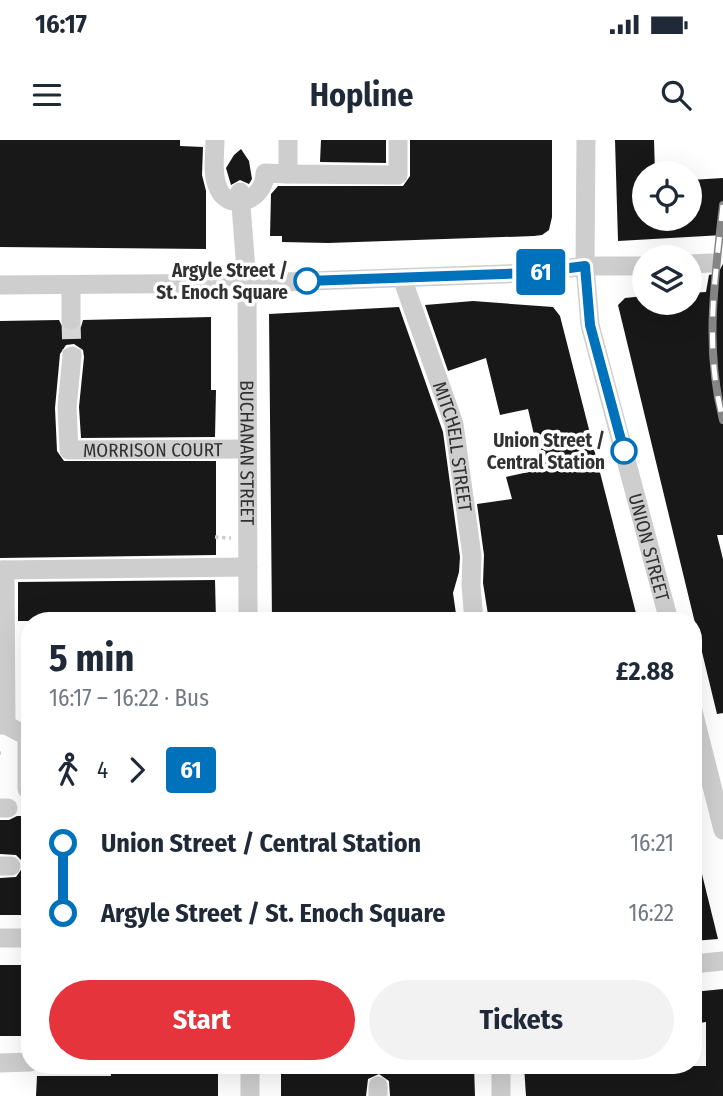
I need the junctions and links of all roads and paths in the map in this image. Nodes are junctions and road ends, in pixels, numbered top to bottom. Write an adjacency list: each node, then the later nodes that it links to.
1 (215, 140): 6 (street)
2 (288, 140): 5 (street)
3 (398, 140): 5 (street)
4 (586, 140): 9 (street, UNION STREET)
5 (288, 174): 6 (street)
6 (240, 197): 12 (street, BUCHANAN STREET)
7 (702, 263): 8 (street)
8 (711, 263)
9 (585, 266): 10 (street); 11 (street); 22 (street, UNION STREET)
10 (632, 266)
11 (402, 278): 12 (street); 21 (street, MITCHELL STREET)
12 (247, 283): 14 (street); 17 (street, BUCHANAN STREET)
13 (0, 285): 14 (street)
14 (71, 285): 15 (street)
15 (71, 320)
16 (72, 356): 17 (street, MORRISON COURT)
17 (247, 449): 18 (street, BUCHANAN STREET)
18 (248, 567): 19 (street); 20 (street, BUCHANAN STREET)
19 (3, 570): 23 (street)
20 (248, 612)
21 (473, 612)
22 (667, 612)
23 (3, 725): 24 (street)
24 (21, 733)
25 (702, 747): 26 (street)
26 (723, 830)
27 (0, 938): 28 (street)
28 (21, 938)
29 (723, 961): 30 (street)
30 (702, 963)
31 (21, 1062): 32 (street)
32 (0, 1063)
33 (250, 1074): 35 (street)
34 (501, 1074): 36 (street)
35 (250, 1096)
36 (501, 1096)

